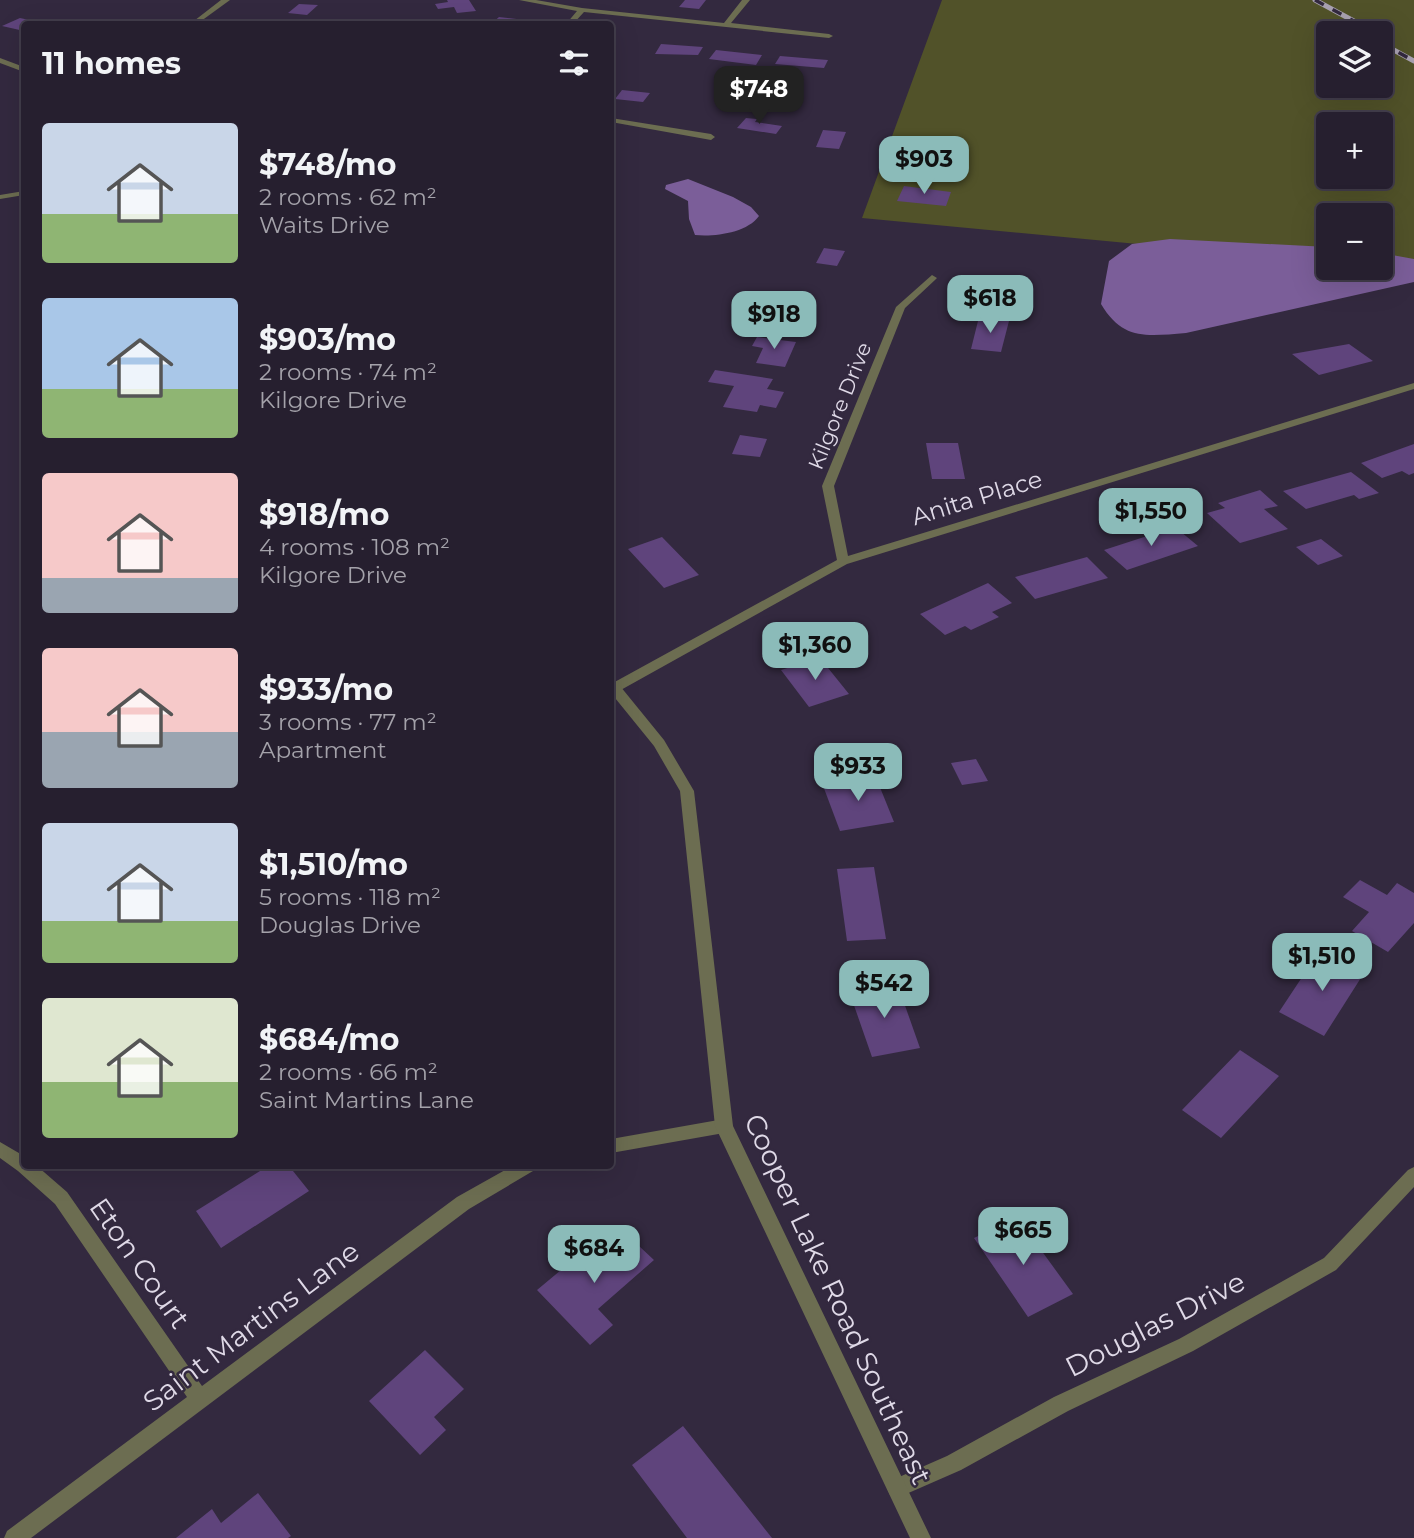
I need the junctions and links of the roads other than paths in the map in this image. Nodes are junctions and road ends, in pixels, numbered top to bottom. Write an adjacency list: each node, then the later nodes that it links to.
1 (226, 0): 5 (street)
2 (523, 0): 4 (street)
3 (746, 0): 7 (street)
4 (582, 10): 6 (street); 7 (street)
5 (197, 21)
6 (572, 21)
7 (726, 25): 8 (street)
8 (829, 36)
9 (0, 60): 10 (street)
10 (21, 69)
11 (614, 121): 12 (street)
12 (711, 137)
13 (21, 194): 14 (lane)
14 (0, 197)
15 (932, 278): 17 (street, Kilgore Drive)
16 (1414, 386): 17 (street, Anita Place)
17 (843, 561): 18 (street, Anita Place)
18 (614, 685)
19 (614, 688): 20 (street, Cooper Lake Road Southeast)
20 (724, 1126): 21 (street); 28 (street, Cooper Lake Road Southeast)
21 (614, 1145)
22 (0, 1149): 23 (street, Eton Court)
23 (21, 1162)
24 (29, 1169): 27 (street, Eton Court)
25 (522, 1169): 27 (street, Saint Martins Lane)
26 (1414, 1175): 28 (street, Douglas Drive)
27 (200, 1399): 29 (street, Saint Martins Lane)
28 (897, 1488): 30 (street, Cooper Lake Road Southeast)
29 (14, 1538)
30 (921, 1538)

